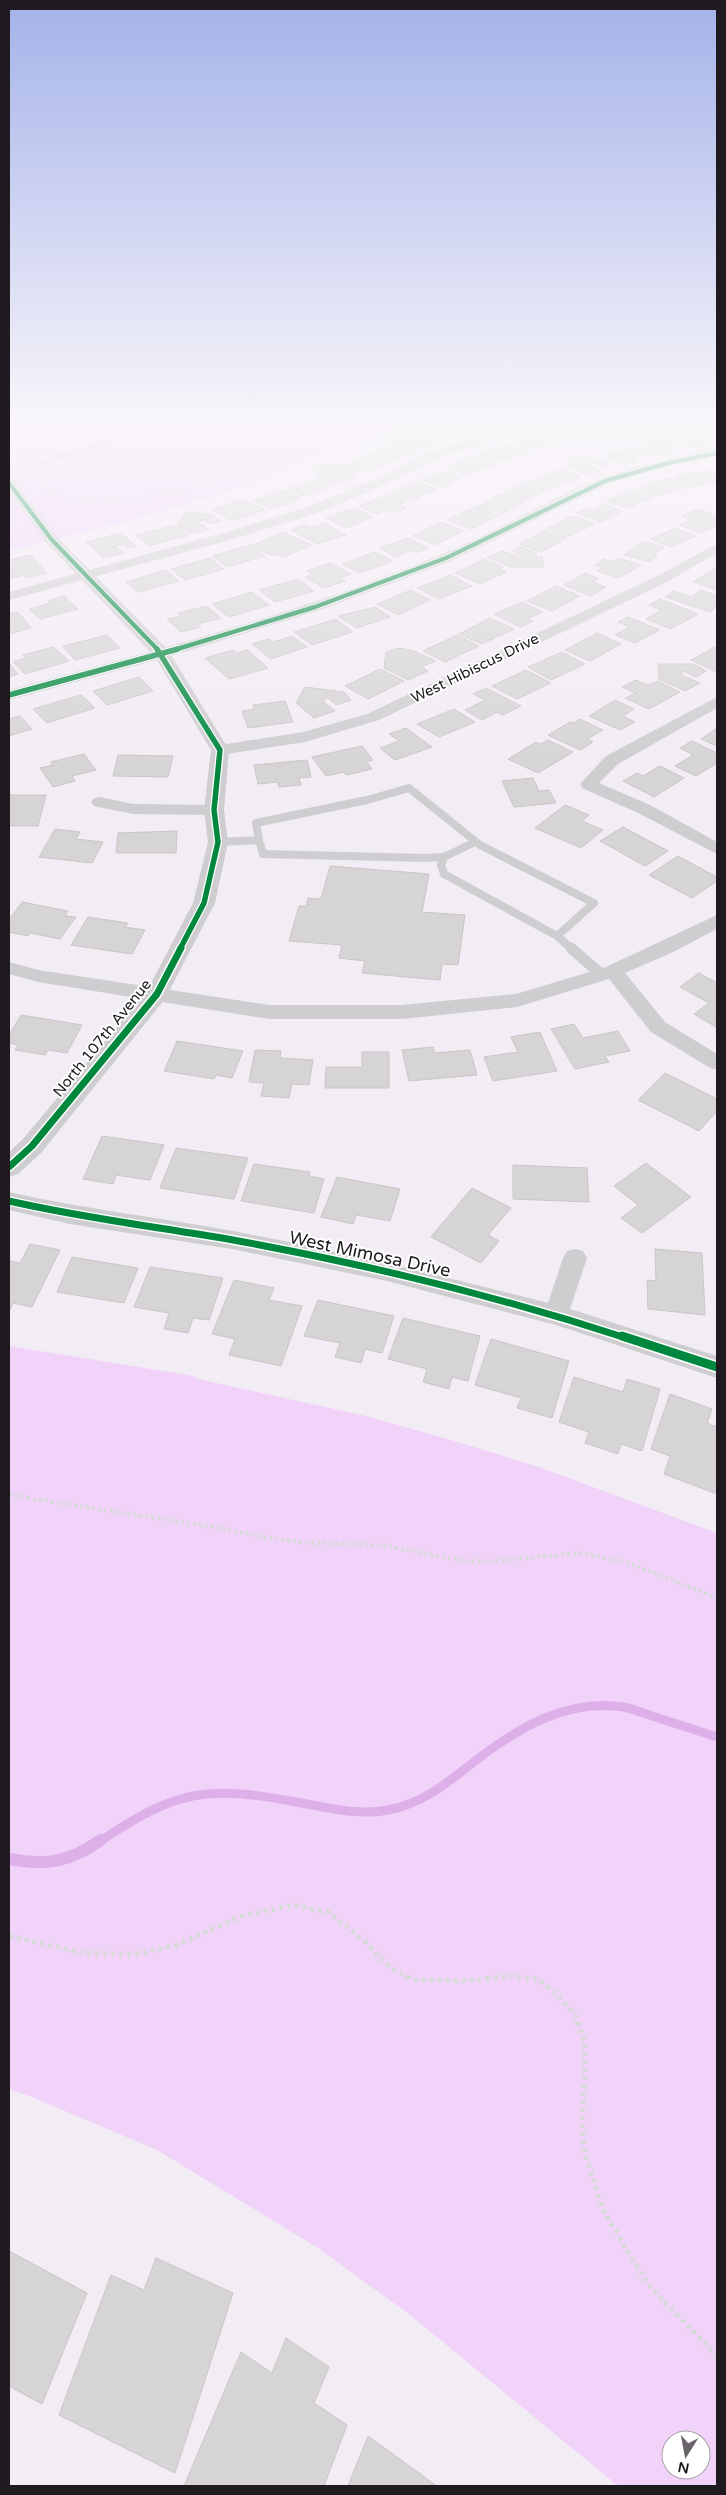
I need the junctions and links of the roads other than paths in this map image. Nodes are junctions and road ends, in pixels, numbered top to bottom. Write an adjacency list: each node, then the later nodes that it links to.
1 (49, 535): 5 (street)
2 (233, 535): 5 (street)
3 (493, 535): 7 (street)
4 (717, 548): 10 (street, West Hibiscus Drive)
5 (85, 577): 6 (street); 7 (street)
6 (9, 596)
7 (162, 654): 8 (street); 10 (street)
8 (9, 695)
9 (717, 702): 16 (street)
10 (220, 750): 12 (street, North 107th Avenue)
11 (100, 802): 12 (street)
12 (214, 810): 14 (street, North 107th Avenue)
13 (259, 840): 14 (lane); 15 (lane); 17 (lane)
14 (218, 842): 22 (street, North 107th Avenue)
15 (475, 842): 17 (lane); 19 (lane)
16 (717, 849)
17 (444, 857): 19 (lane)
18 (717, 921): 21 (street)
19 (557, 936): 21 (lane)
20 (9, 968): 22 (street)
21 (608, 973): 22 (street); 23 (street)
22 (158, 994): 24 (street, North 107th Avenue)
23 (717, 1063)
24 (9, 1167)
25 (9, 1201): 27 (street, West Mimosa Drive)
26 (575, 1258): 27 (street)
27 (556, 1315): 28 (street, West Mimosa Drive)
28 (717, 1368)

